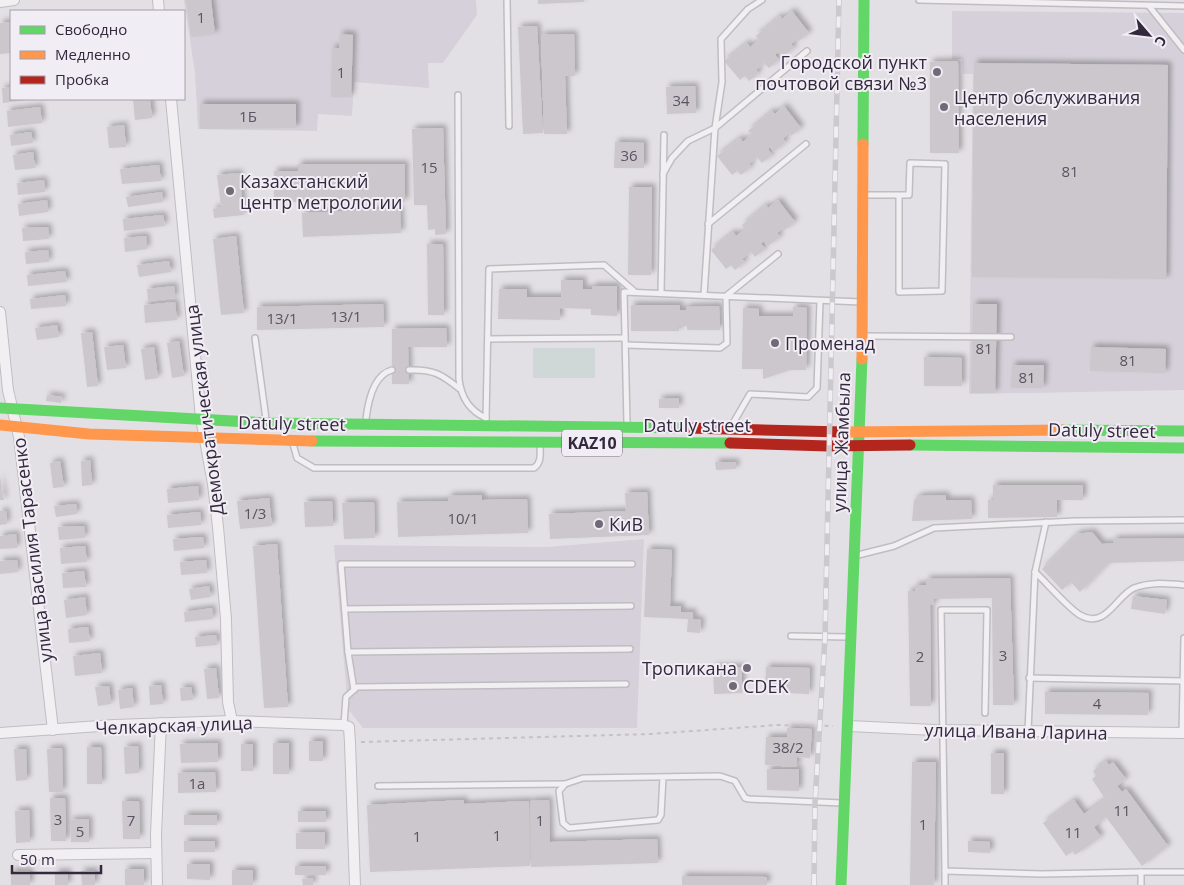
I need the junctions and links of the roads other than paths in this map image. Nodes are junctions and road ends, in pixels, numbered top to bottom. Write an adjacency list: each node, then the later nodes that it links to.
1 (14, 0): 6 (street)
2 (507, 0): 13 (lane)
3 (762, 0): 14 (lane)
4 (864, 0): 18 (main road, улица Жамбыла)
5 (919, 0): 7 (lane)
6 (0, 2)
7 (1149, 6): 8 (lane); 9 (lane)
8 (1184, 6)
9 (1184, 50)
10 (807, 51): 14 (lane)
11 (458, 95): 37 (lane)
12 (171, 100): 40 (street, Демократическая улица)
13 (509, 126)
14 (715, 128): 17 (lane); 20 (lane)
15 (664, 135): 17 (lane)
16 (806, 144): 20 (lane)
17 (663, 174): 23 (lane)
18 (863, 195): 19 (lane); 27 (main road, улица Жамбыла)
19 (899, 196): 19 (lane)
20 (708, 224): 24 (lane)
21 (778, 254): 25 (lane)
22 (635, 292): 23 (lane); 32 (lane); 33 (lane)
23 (661, 293): 24 (lane)
24 (704, 295): 25 (lane)
25 (726, 296): 26 (lane); 34 (lane)
26 (820, 301): 27 (lane); 47 (lane)
27 (862, 302): 29 (main road, улица Жамбыла)
28 (0, 312): 39 (street, улица Василия Тарасенко)
29 (862, 336): 30 (lane); 48 (main road, улица Жамбыла)
30 (1011, 337)
31 (255, 338): 43 (lane)
32 (625, 338): 33 (lane); 34 (lane)
33 (488, 339): 42 (lane)
34 (626, 345): 45 (lane)
35 (392, 370): 41 (lane)
36 (409, 370): 37 (lane)
37 (460, 388): 42 (lane)
38 (0, 408): 39 (main road, Datuly street / KAZ10)
39 (13, 409): 40 (main road, Datuly street / KAZ10); 46 (street, улица Василия Тарасенко)
40 (201, 418): 43 (main road, Datuly street / KAZ10); 50 (street, Демократическая улица)
41 (366, 422): 42 (main road, Datuly street / KAZ10); 43 (main road, Datuly street / KAZ10)
42 (486, 422): 45 (main road, Datuly street / KAZ10)
43 (267, 423): 51 (lane)
44 (0, 425): 46 (main road, Datuly street / KAZ10)
45 (627, 426): 47 (main road, Datuly street / KAZ10)
46 (17, 428): 50 (main road, Datuly street / KAZ10); 78 (street, улица Василия Тарасенко)
47 (730, 430): 48 (main road, Datuly street / KAZ10)
48 (858, 430): 49 (main road, Datuly street / KAZ10); 54 (main road, улица Жамбыла)
49 (1184, 431)
50 (205, 439): 51 (main road, Datuly street / KAZ10); 74 (street, Демократическая улица)
51 (268, 440): 52 (main road, Datuly street / KAZ10)
52 (293, 442): 53 (main road, Datuly street / KAZ10); 53 (lane)
53 (539, 442): 54 (main road, Datuly street / KAZ10)
54 (858, 445): 55 (main road, Datuly street / KAZ10); 58 (main road, улица Жамбыла)
55 (1184, 448)
56 (1184, 520): 57 (lane)
57 (1046, 522): 58 (lane); 60 (lane)
58 (854, 556): 65 (main road, улица Жамбыла)
59 (632, 564): 63 (lane)
60 (1035, 572): 61 (lane); 69 (lane)
61 (1184, 584)
62 (632, 606): 63 (lane)
63 (345, 609): 68 (lane)
64 (791, 636): 65 (lane)
65 (851, 637): 77 (main road, улица Жамбыла)
66 (1184, 638): 70 (lane)
67 (630, 649): 68 (lane)
68 (348, 652): 72 (lane)
69 (1029, 678): 70 (lane); 80 (lane)
70 (1183, 681): 82 (lane)
71 (626, 684): 72 (lane)
72 (354, 690): 76 (lane)
73 (985, 712): 79 (lane)
74 (232, 721): 75 (street, Челкарская улица); 76 (street, Челкарская улица)
75 (160, 723): 78 (street, Челкарская улица); 87 (street)
76 (346, 726): 93 (street)
77 (848, 726): 79 (street, улица Ивана Ларина); 86 (main road, улица Жамбыла)
78 (53, 730): 81 (street, Челкарская улица)
79 (942, 730): 80 (street, улица Ивана Ларина); 89 (lane)
80 (1028, 731): 82 (street, улица Ивана Ларина)
81 (0, 733)
82 (1183, 733)
83 (663, 777): 84 (lane); 84 (lane); 86 (lane)
84 (565, 784): 85 (lane)
85 (378, 786)
86 (842, 803): 94 (main road, улица Жамбыла)
87 (156, 853): 88 (street); 92 (street)
88 (18, 855)
89 (945, 871): 90 (lane); 95 (lane)
90 (1141, 872): 91 (lane); 96 (lane)
91 (1184, 872)
92 (157, 885)
93 (355, 885)
94 (841, 885)
95 (945, 885)
96 (1141, 885)

